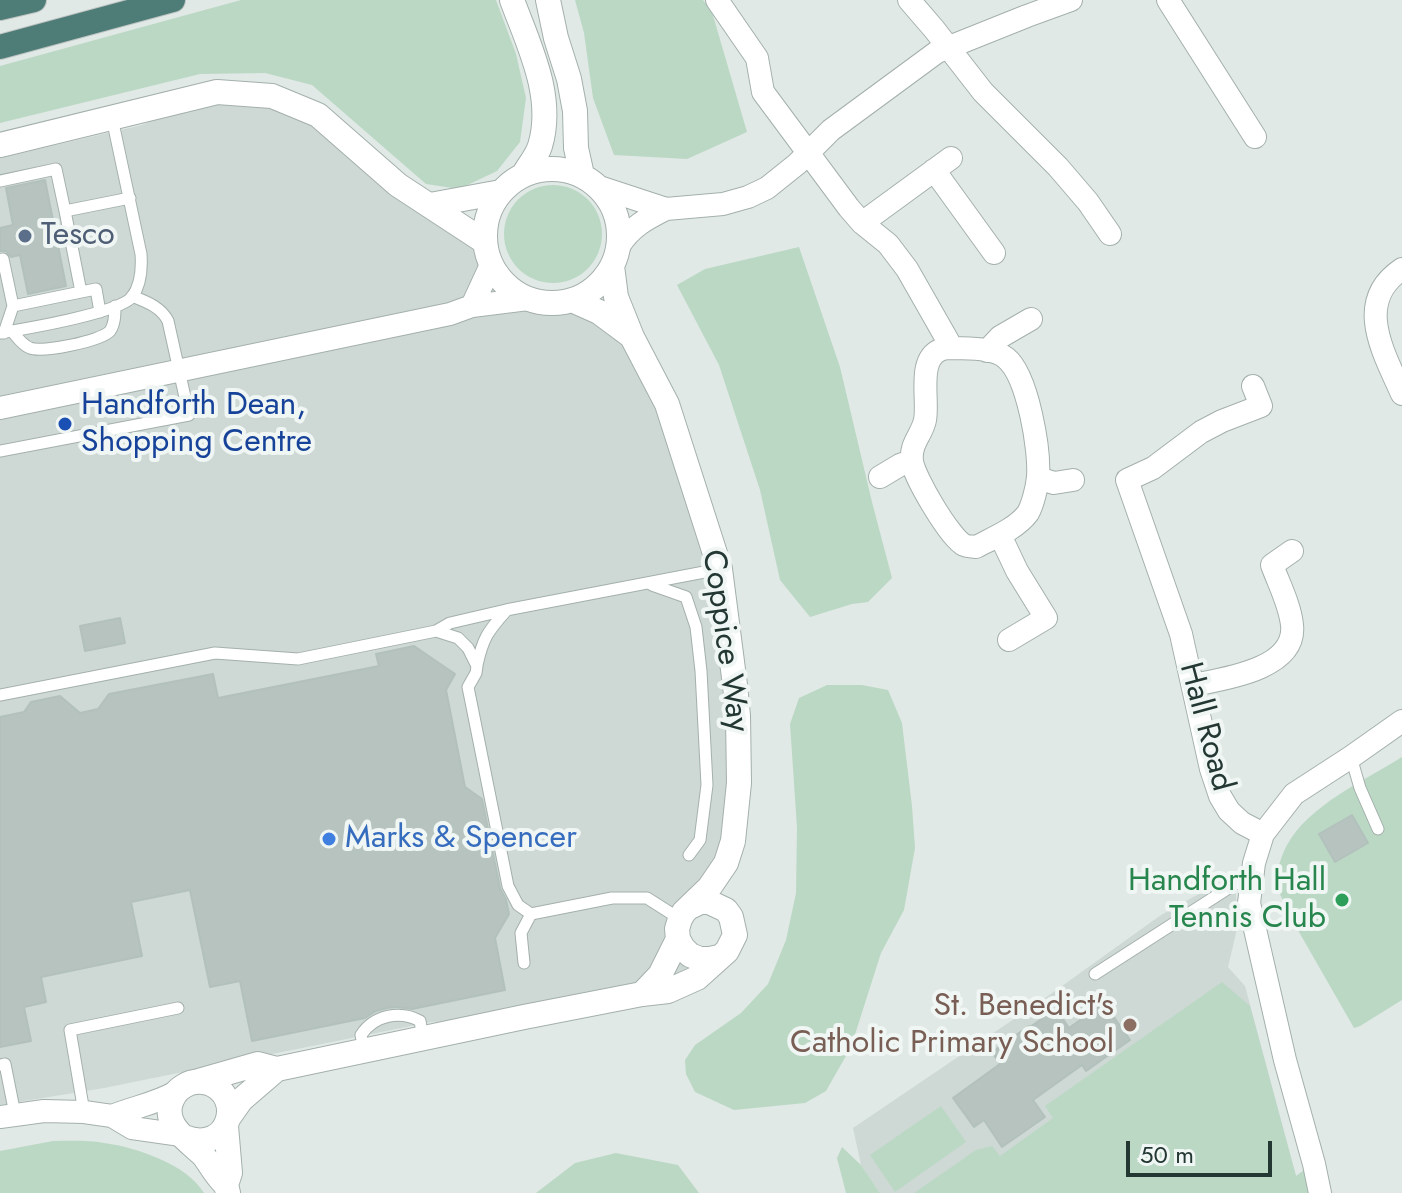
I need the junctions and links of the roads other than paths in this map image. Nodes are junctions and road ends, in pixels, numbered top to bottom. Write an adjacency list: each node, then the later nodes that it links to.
1 (34, 0): 9 (highway)
2 (173, 0): 10 (highway)
3 (512, 0): 16 (street)
4 (548, 0): 18 (street)
5 (717, 0): 15 (street)
6 (909, 0): 11 (street)
7 (1071, 0): 11 (street)
8 (1168, 0): 13 (street)
9 (0, 8)
10 (0, 47)
11 (943, 50): 15 (street); 25 (street)
12 (112, 118): 14 (street); 20 (lane); 21 (street)
13 (1255, 137)
14 (0, 145)
15 (808, 153): 22 (street); 24 (street)
16 (524, 174): 18 (street); 19 (street)
17 (0, 181): 23 (lane)
18 (590, 181): 22 (street); 28 (street)
19 (501, 192): 21 (street); 27 (street)
20 (130, 198): 23 (lane); 32 (lane)
21 (430, 205): 27 (street)
22 (666, 209): 28 (street)
23 (65, 211): 31 (lane)
24 (862, 223): 26 (street); 42 (street)
25 (1110, 234)
26 (994, 253)
27 (488, 254): 33 (street); 37 (street)
28 (615, 256): 34 (street); 41 (street, Coppice Way)
29 (3, 259): 35 (lane)
30 (1402, 269): 46 (street)
31 (81, 292): 35 (lane); 38 (lane)
32 (132, 296): 36 (lane); 44 (lane)
33 (528, 299): 34 (street); 37 (street)
34 (572, 300): 41 (street, Coppice Way)
35 (13, 306): 40 (lane)
36 (115, 306): 38 (lane); 40 (lane)
37 (472, 306): 44 (street)
38 (100, 312): 40 (lane)
39 (1031, 319): 43 (street)
40 (5, 332)
41 (632, 337): 55 (street, Coppice Way)
42 (952, 348): 43 (street); 49 (street)
43 (987, 351): 51 (street)
44 (179, 371): 47 (street); 48 (lane)
45 (1253, 386): 61 (street, Hall Road)
46 (1402, 394)
47 (0, 408)
48 (0, 451)
49 (912, 461): 50 (street); 53 (street)
50 (880, 477)
51 (1038, 478): 52 (street); 53 (street)
52 (1073, 480)
53 (1000, 535): 59 (street)
54 (1292, 551): 61 (street)
55 (720, 569): 56 (lane); 68 (street, Coppice Way)
56 (647, 584): 57 (lane); 67 (lane)
57 (506, 610): 58 (lane); 60 (lane)
58 (436, 631): 60 (lane); 62 (lane)
59 (1009, 640)
60 (477, 666): 70 (lane)
61 (1193, 685): 66 (street, Hall Road)
62 (0, 695)
63 (1402, 721): 64 (street)
64 (1351, 757): 65 (lane); 66 (street)
65 (1378, 829)
66 (1263, 834): 69 (street)
67 (689, 855)
68 (726, 863): 71 (street, Coppice Way); 72 (street, Coppice Way)
69 (1252, 873): 75 (lane); 87 (street)
70 (531, 914): 72 (lane); 74 (lane)
71 (731, 917): 72 (street); 73 (street)
72 (683, 921): 73 (street); 76 (street, Coppice Way)
73 (719, 957): 76 (street)
74 (524, 963)
75 (1095, 974)
76 (642, 994): 79 (street)
77 (178, 1008): 81 (lane)
78 (0, 1065): 82 (lane)
79 (277, 1069): 80 (street); 84 (street)
80 (185, 1087): 83 (street); 84 (street); 85 (street)
81 (84, 1112): 82 (street); 83 (street)
82 (8, 1116)
83 (112, 1116): 85 (street)
84 (227, 1121): 85 (street); 86 (street)
85 (182, 1136): 86 (street)
86 (227, 1189)
87 (1320, 1193)

